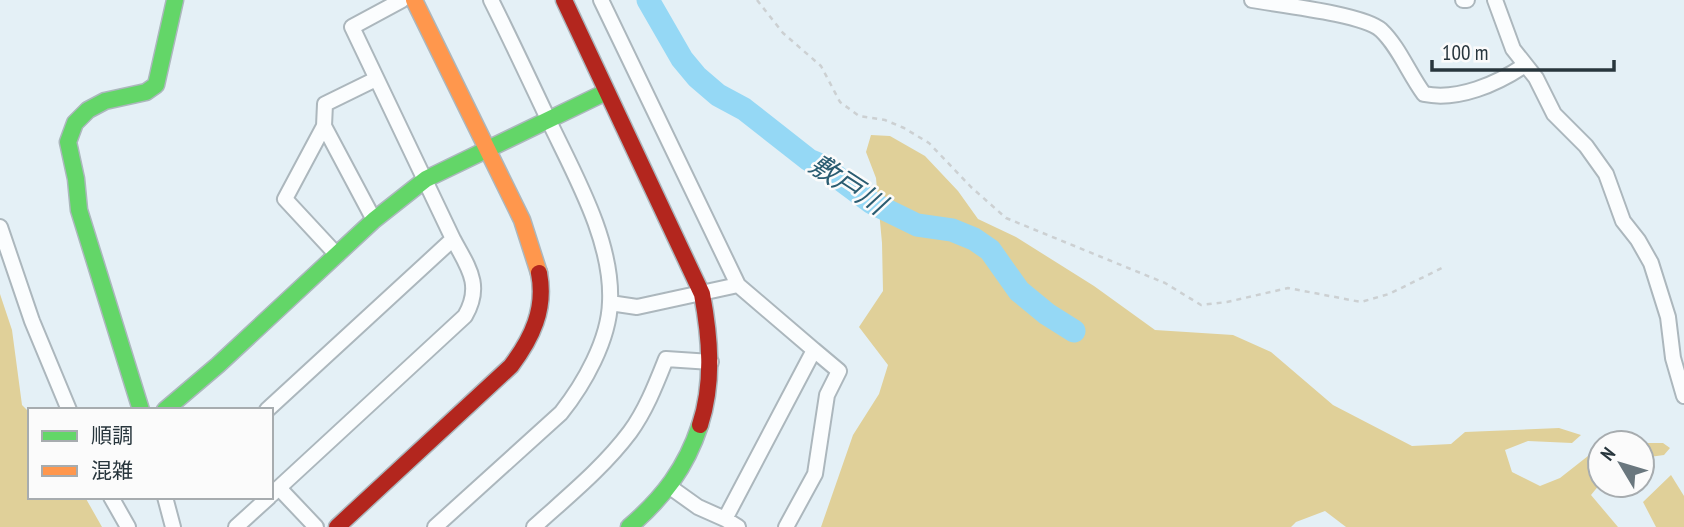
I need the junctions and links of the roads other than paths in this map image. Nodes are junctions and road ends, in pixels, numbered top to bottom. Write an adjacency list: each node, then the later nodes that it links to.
1 (175, 0): 27 (street)
2 (402, 0): 10 (street)
3 (414, 0): 14 (street)
4 (491, 0): 12 (street)
5 (564, 0): 11 (street)
6 (601, 0): 20 (street)
7 (1252, 0): 9 (street)
8 (1495, 0): 9 (street)
9 (1525, 65): 25 (street)
10 (376, 79): 13 (street); 15 (street)
11 (606, 92): 12 (street); 21 (street)
12 (548, 120): 14 (street); 22 (street)
13 (324, 126): 16 (street); 19 (street)
14 (486, 149): 15 (street); 41 (street)
15 (426, 179): 16 (street); 18 (street)
16 (373, 220): 19 (street)
17 (0, 227): 26 (street)
18 (453, 239): 29 (street); 32 (street)
19 (337, 255): 28 (street)
20 (738, 285): 21 (street); 23 (street)
21 (702, 294): 22 (street); 24 (street)
22 (610, 303): 42 (street)
23 (814, 350): 30 (street); 36 (street)
24 (710, 362): 31 (street); 43 (street)
25 (1684, 396)
26 (68, 408)
27 (140, 408)
28 (167, 408)
29 (269, 408)
30 (815, 474): 45 (street); 46 (street)
31 (670, 486): 36 (street); 44 (street)
32 (273, 493): 40 (street)
33 (112, 499): 37 (street)
34 (166, 499): 38 (street)
35 (266, 499): 39 (street)
36 (732, 523)
37 (128, 527)
38 (173, 527)
39 (236, 527)
40 (316, 527)
41 (337, 527)
42 (435, 527)
43 (534, 527)
44 (629, 527)
45 (786, 527)
46 (797, 527)

